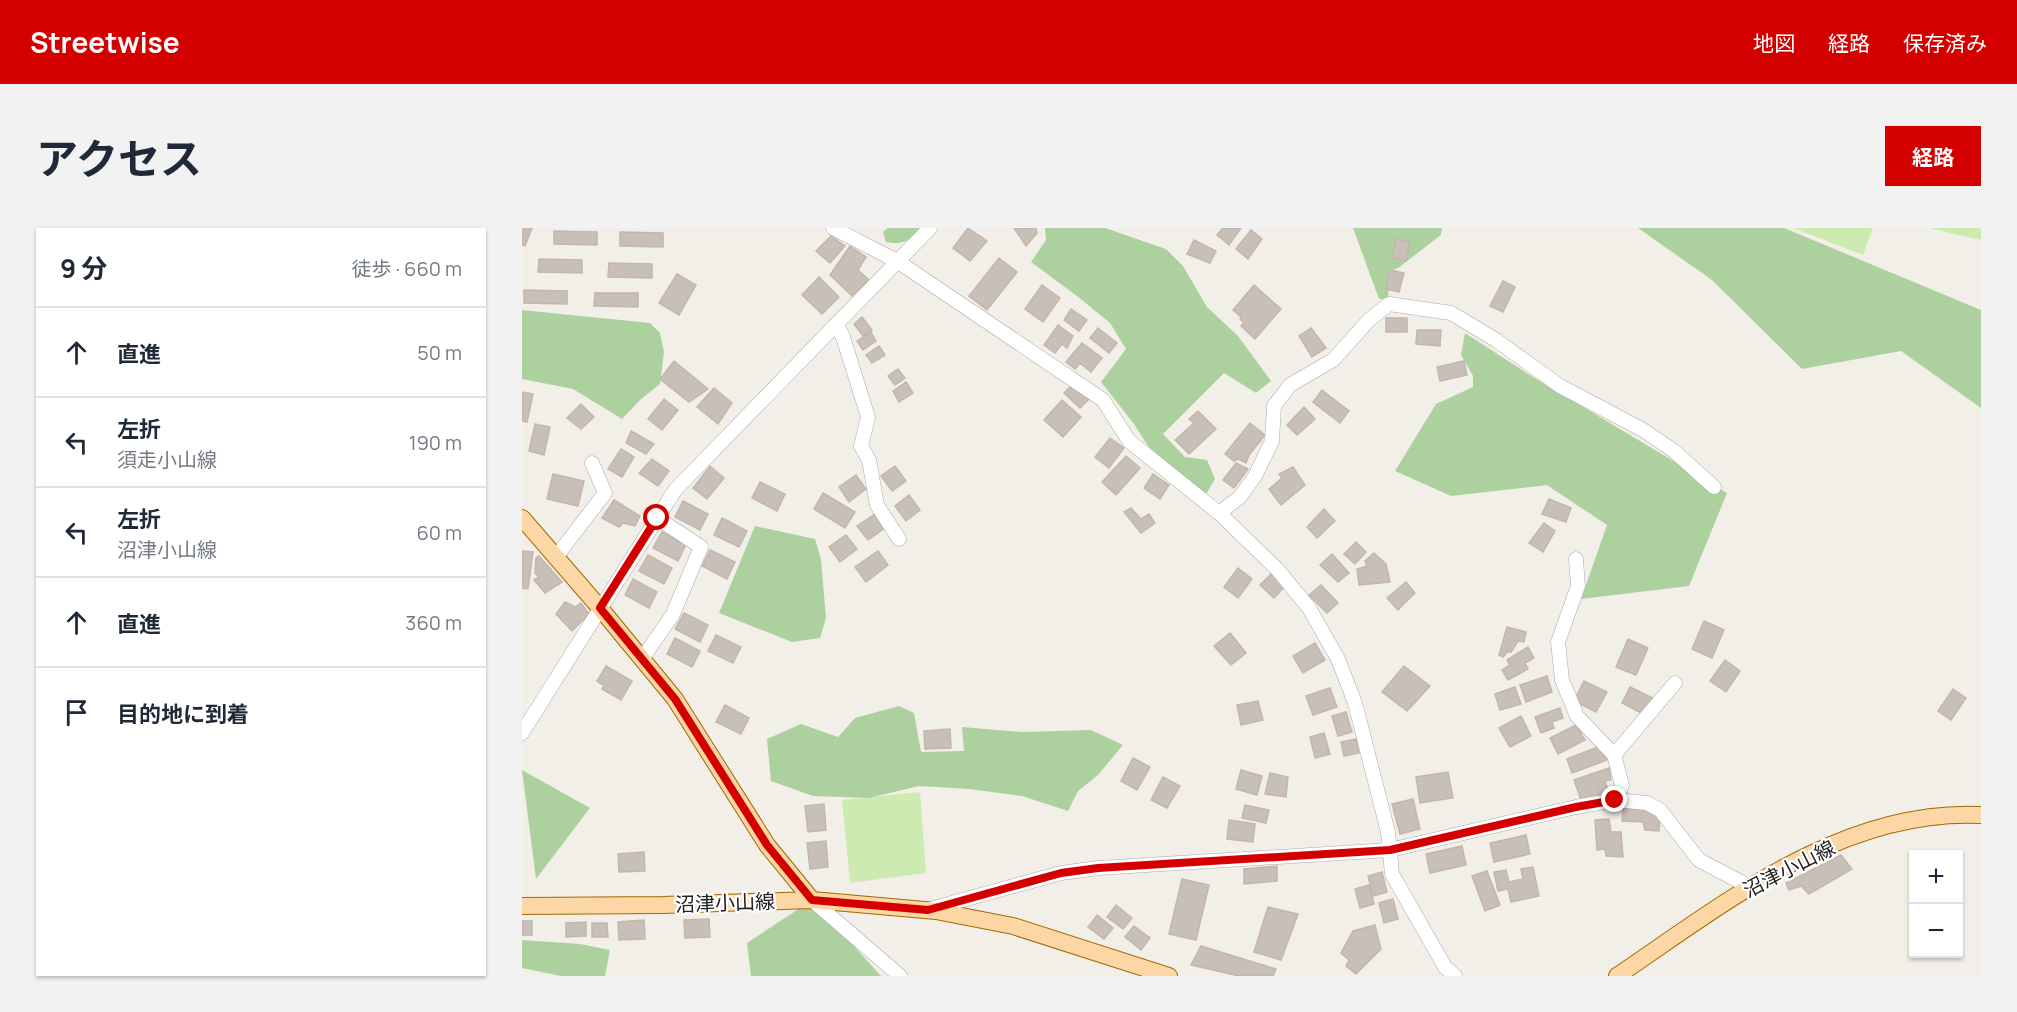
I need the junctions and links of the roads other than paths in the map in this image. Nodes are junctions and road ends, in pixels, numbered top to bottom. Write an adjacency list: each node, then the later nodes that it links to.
1 (833, 228): 3 (street)
2 (930, 228): 3 (street)
3 (897, 261): 4 (street); 7 (street)
4 (837, 325): 9 (street); 10 (street)
5 (592, 463): 11 (street)
6 (1714, 487): 7 (street)
7 (1219, 513): 20 (street)
8 (522, 518): 11 (main road)
9 (657, 518): 13 (street); 14 (street)
10 (899, 539)
11 (556, 557): 13 (main road)
12 (1576, 559): 17 (street)
13 (600, 608): 14 (main road); 16 (street)
14 (642, 658): 22 (main road)
15 (1675, 683): 17 (street)
16 (522, 733)
17 (1614, 755): 18 (street)
18 (1615, 800): 20 (street); 21 (street)
19 (1981, 815): 21 (main road, 沼津小山線)
20 (1390, 850): 24 (street); 27 (street)
21 (1750, 887): 28 (main road, 沼津小山線)
22 (812, 900): 23 (main road, 沼津小山線); 24 (main road, 沼津小山線); 25 (street)
23 (522, 906)
24 (928, 910): 26 (main road, 沼津小山線)
25 (900, 976)
26 (1169, 976)
27 (1455, 976)
28 (1617, 976)

